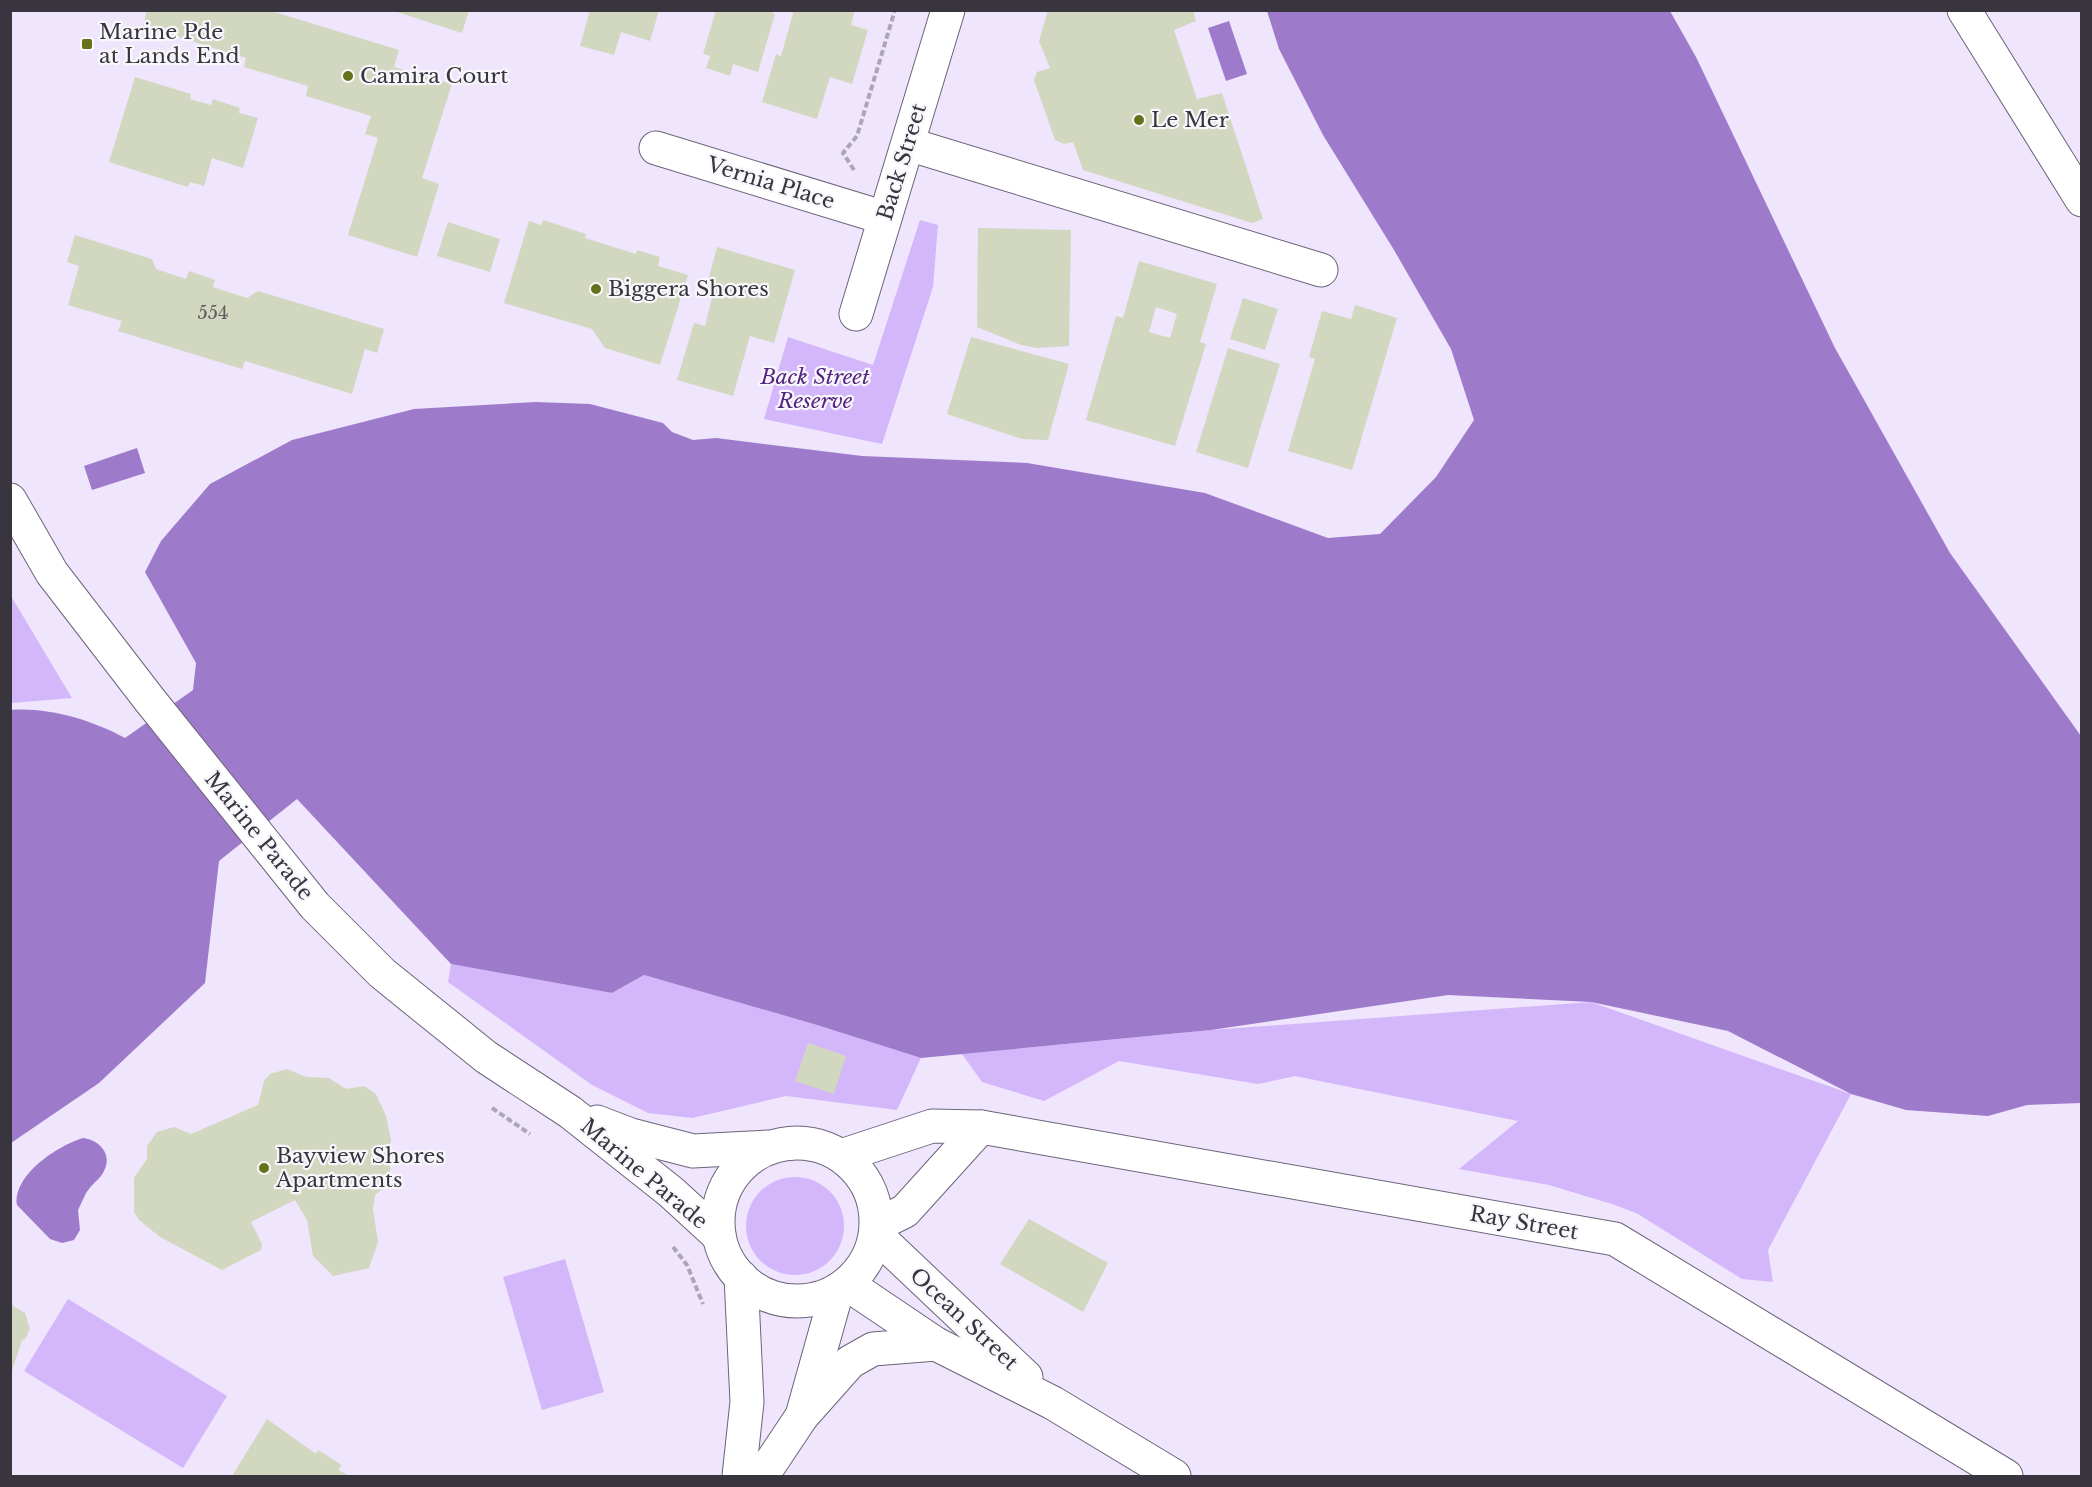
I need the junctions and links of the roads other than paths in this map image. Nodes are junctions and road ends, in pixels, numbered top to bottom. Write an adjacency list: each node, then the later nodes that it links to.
1 (948, 10): 3 (street, Back Street)
2 (1964, 10): 5 (street)
3 (908, 144): 6 (street, Back Street); 7 (street)
4 (656, 148): 6 (street, Vernia Place)
5 (2082, 200)
6 (885, 218): 8 (street, Back Street)
7 (1321, 270)
8 (856, 314)
9 (10, 500): 10 (street, Marine Parade)
10 (570, 1112): 12 (street, Marine Parade); 15 (street, Marine Parade)
11 (981, 1127): 13 (street, Ray Street); 14 (street); 24 (street, Ray Street)
12 (772, 1146): 13 (street); 15 (street)
13 (841, 1156): 14 (street)
14 (876, 1230): 17 (street); 19 (street, Ocean Street)
15 (719, 1236): 16 (street)
16 (741, 1277): 17 (street); 21 (street)
17 (842, 1287): 18 (street, Ocean Street); 20 (street)
18 (936, 1344): 19 (street, Ocean Street); 20 (street)
19 (1053, 1403): 23 (street, Ocean Street)
20 (802, 1416): 22 (street)
21 (738, 1476)
22 (762, 1476)
23 (1174, 1476)
24 (2006, 1476)

